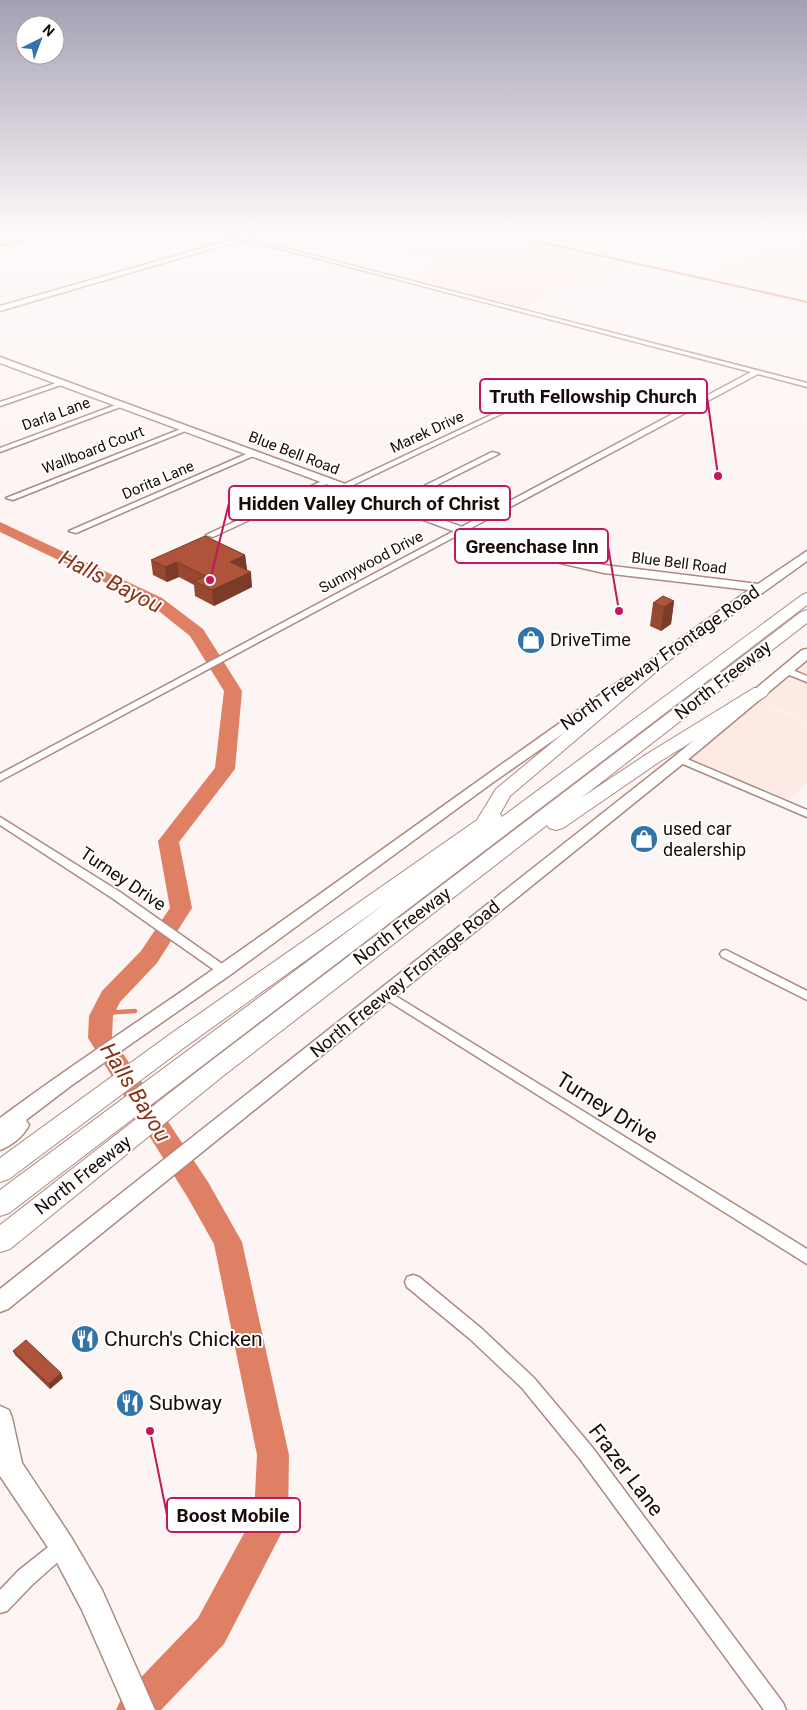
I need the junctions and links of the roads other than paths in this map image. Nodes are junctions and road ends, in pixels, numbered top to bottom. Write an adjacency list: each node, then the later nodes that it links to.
1 (529, 313): 3 (street)
2 (0, 360): 4 (main road, Blue Bell Road)
3 (757, 372): 5 (street); 17 (street, Sunnywood Drive)
4 (62, 383): 7 (street); 8 (main road, Blue Bell Road)
5 (807, 385)
6 (550, 389): 14 (street, Marek Drive)
7 (0, 404)
8 (121, 405): 9 (main road, Blue Bell Road); 10 (street, Darla Lane)
9 (186, 429): 11 (main road, Blue Bell Road); 15 (street, Wallboard Court)
10 (0, 450)
11 (254, 454): 13 (main road, Blue Bell Road); 18 (street, Dorita Lane)
12 (495, 454): 16 (street)
13 (327, 482): 14 (main road, Blue Bell Road); 19 (street)
14 (342, 487): 16 (main road, Blue Bell Road)
15 (10, 498)
16 (390, 505): 17 (main road, Blue Bell Road)
17 (460, 531): 22 (main road, Blue Bell Road); 31 (street, Sunnywood Drive)
18 (73, 532)
19 (210, 535)
20 (807, 555): 22 (main road, North Freeway Frontage Road)
21 (807, 583): 34 (highway, North Freeway)
22 (760, 588): 26 (main road, North Freeway Frontage Road)
23 (807, 598): 40 (highway, North Freeway)
24 (807, 615): 35 (highway, North Freeway)
25 (807, 653): 27 (main road, North Freeway Frontage Road)
26 (669, 654): 34 (highway); 37 (main road, North Freeway Frontage Road)
27 (785, 670): 28 (street); 29 (main road, North Freeway Frontage Road)
28 (807, 679)
29 (760, 692): 30 (main road, North Freeway Frontage Road); 35 (highway)
30 (680, 759): 32 (street); 38 (main road, North Freeway Frontage Road)
31 (0, 778)
32 (807, 814)
33 (0, 820): 37 (street, Turney Drive)
34 (486, 823): 45 (highway, North Freeway)
35 (499, 853): 40 (highway, North Freeway)
36 (726, 954): 39 (street)
37 (224, 971): 41 (main road, North Freeway Frontage Road)
38 (386, 994): 48 (street, Turney Drive); 50 (main road, North Freeway Frontage Road)
39 (807, 996)
40 (206, 1063): 43 (highway, North Freeway)
41 (66, 1080): 42 (main road, North Freeway Frontage Road); 44 (main road)
42 (0, 1129)
43 (113, 1135): 46 (highway, North Freeway); 47 (highway, North Freeway)
44 (0, 1142)
45 (0, 1172)
46 (0, 1205)
47 (0, 1240)
48 (807, 1257)
49 (413, 1282): 56 (street, Frazer Lane)
50 (4, 1297)
51 (0, 1418): 52 (main road)
52 (5, 1462): 53 (main road)
53 (66, 1543): 54 (street); 55 (main road)
54 (0, 1604)
55 (141, 1710)
56 (776, 1710)

